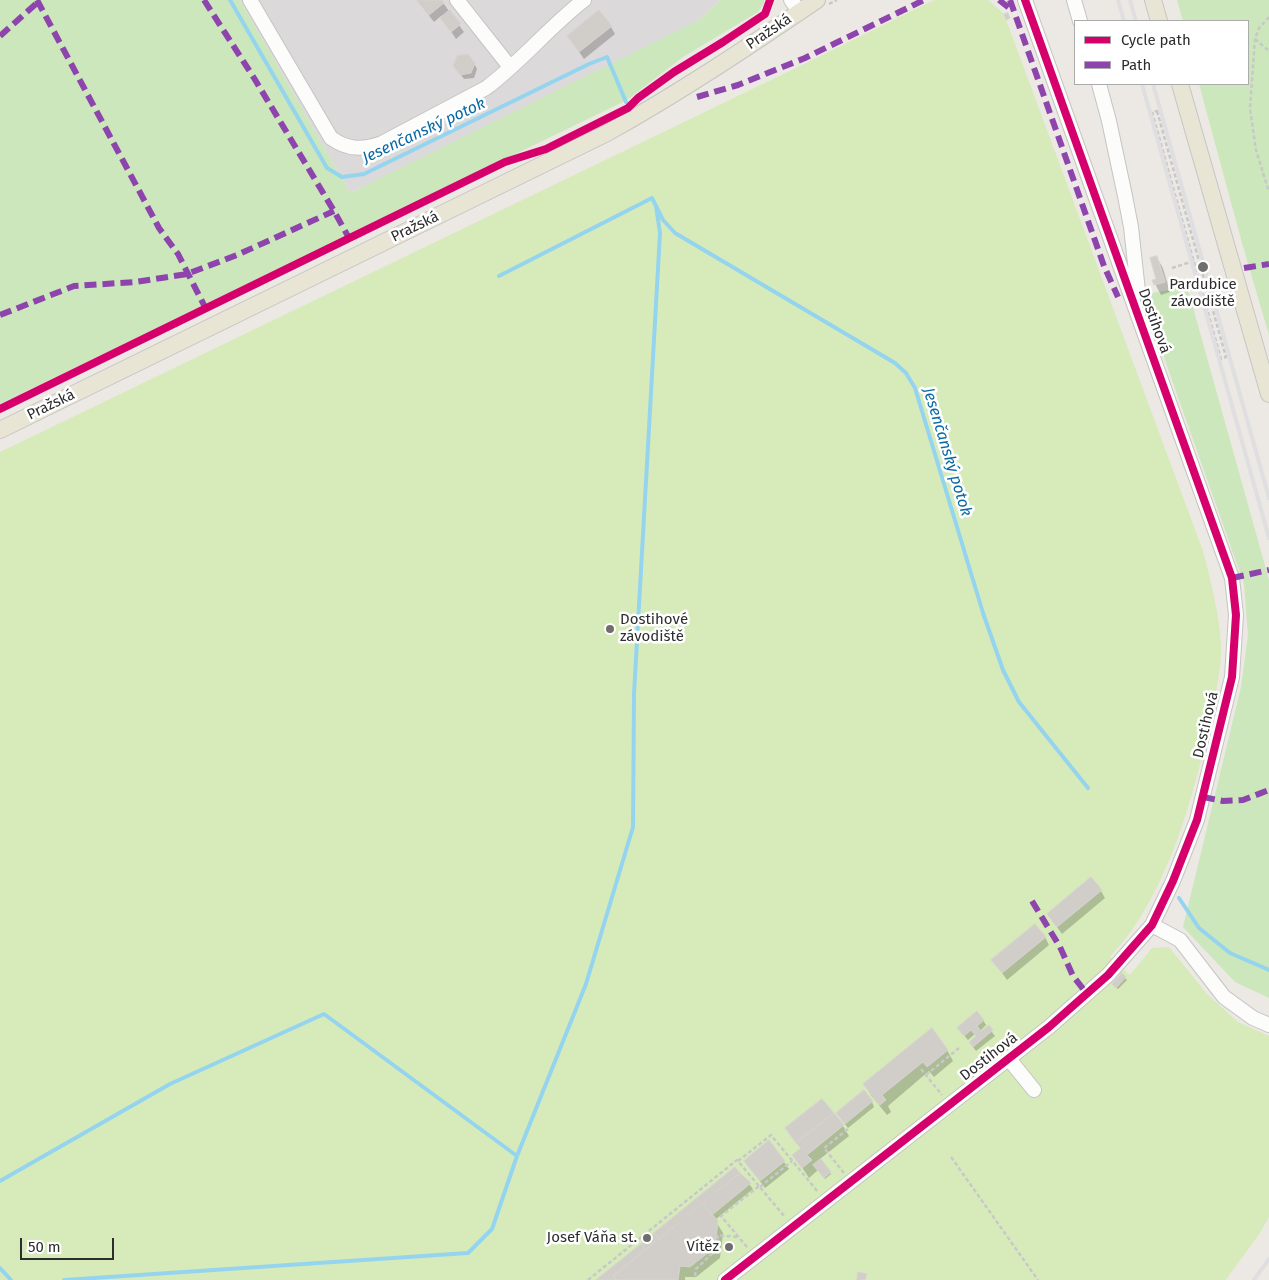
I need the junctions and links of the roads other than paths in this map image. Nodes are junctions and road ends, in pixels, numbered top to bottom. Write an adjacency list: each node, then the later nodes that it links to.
1 (250, 0): 13 (street)
2 (457, 0): 13 (street)
3 (584, 0): 13 (street)
4 (816, 0): 9 (main road, Pražská)
5 (1025, 0): 19 (street, Dostihová)
6 (1074, 0): 10 (street)
7 (1154, 0): 11 (main road)
8 (1163, 0): 12 (main road)
9 (795, 6): 18 (main road, Pražská)
10 (1080, 20)
11 (1159, 20)
12 (1167, 20)
13 (510, 68)
14 (1099, 85): 16 (street)
15 (1180, 85): 17 (main road)
16 (1137, 293)
17 (1269, 394)
18 (0, 430)
19 (1152, 925): 20 (street); 21 (street, Dostihová)
20 (1269, 1025)
21 (1009, 1059): 22 (street); 23 (street, Dostihová)
22 (1034, 1090)
23 (725, 1280)

